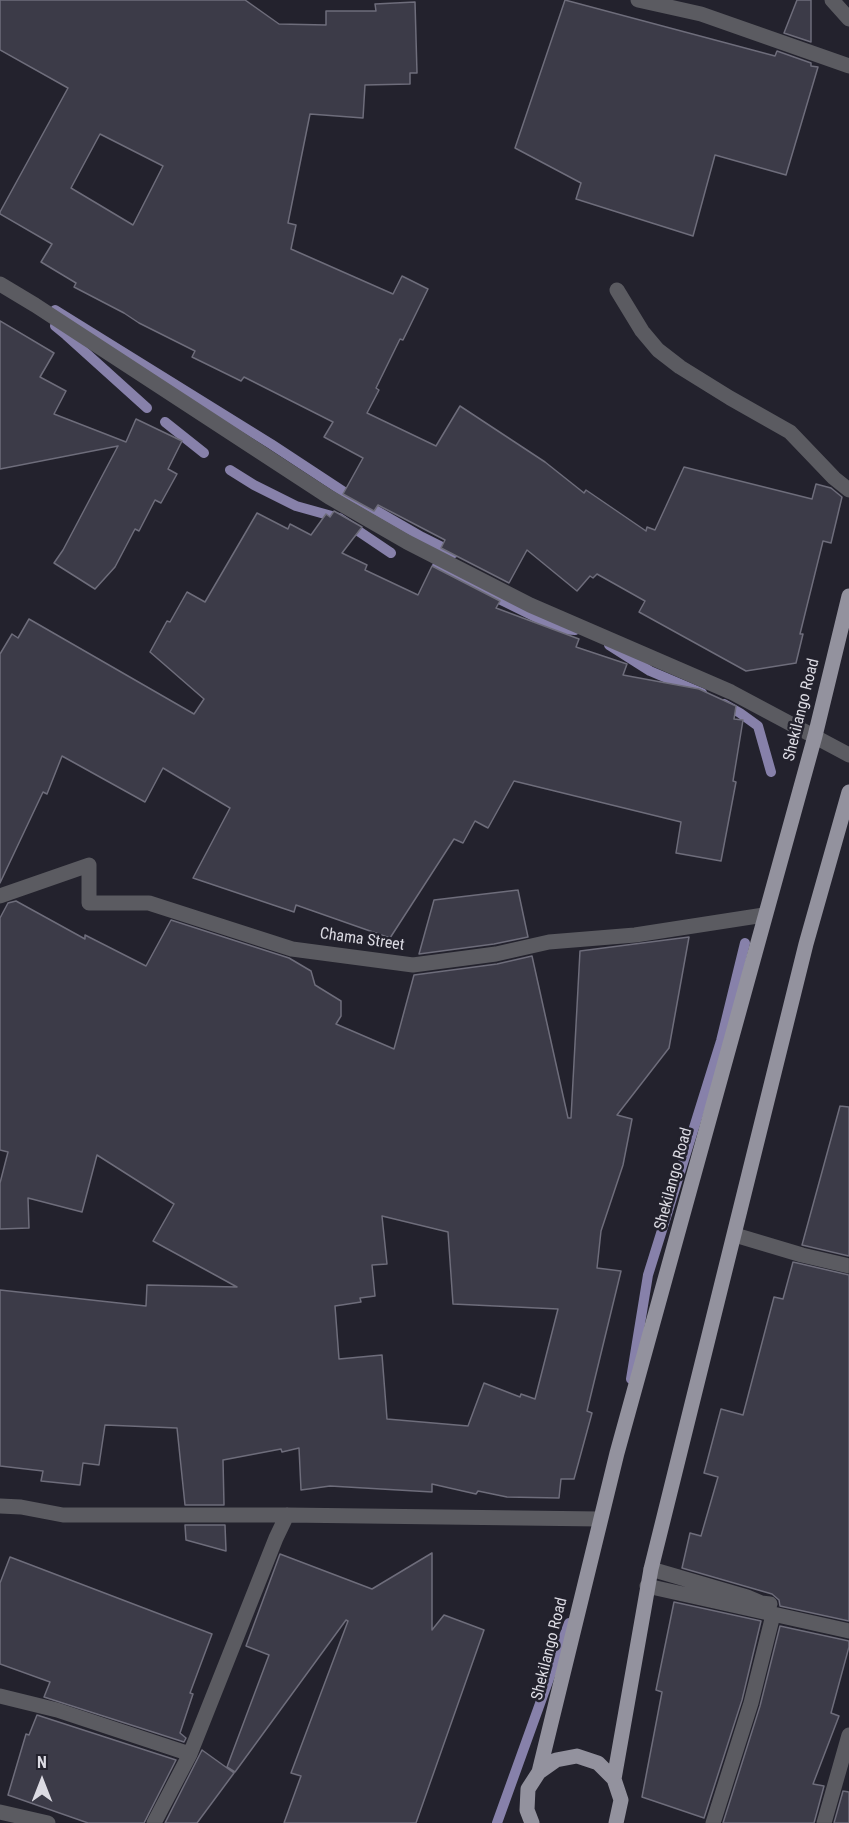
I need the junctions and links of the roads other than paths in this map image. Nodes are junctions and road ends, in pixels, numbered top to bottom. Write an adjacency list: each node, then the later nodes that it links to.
1 (638, 0): 4 (street)
2 (832, 0): 3 (street)
3 (849, 19)
4 (849, 66)
5 (0, 284): 9 (street)
6 (617, 290): 7 (street)
7 (849, 490)
8 (849, 596): 9 (main road, Shekilango Road)
9 (815, 736): 10 (street); 13 (main road, Shekilango Road)
10 (849, 755)
11 (849, 792): 14 (main road)
12 (0, 896): 13 (street, Chama Street)
13 (764, 915): 18 (main road, Shekilango Road)
14 (735, 1235): 15 (street); 19 (main road)
15 (849, 1266)
16 (0, 1506): 17 (street)
17 (287, 1515): 18 (street); 26 (street)
18 (600, 1519): 27 (main road, Shekilango Road)
19 (651, 1569): 20 (main road); 22 (street)
20 (647, 1586): 21 (street); 28 (main road)
21 (773, 1615): 23 (street); 34 (street)
22 (849, 1622)
23 (849, 1631)
24 (0, 1696): 26 (street)
25 (849, 1735): 35 (street)
26 (190, 1754): 32 (street)
27 (539, 1772): 28 (main road); 30 (main road, Shekilango Road)
28 (614, 1779): 33 (main road)
29 (0, 1812): 31 (street)
30 (527, 1819)
31 (48, 1823)
32 (154, 1823)
33 (617, 1823)
34 (714, 1823)
35 (824, 1823)

